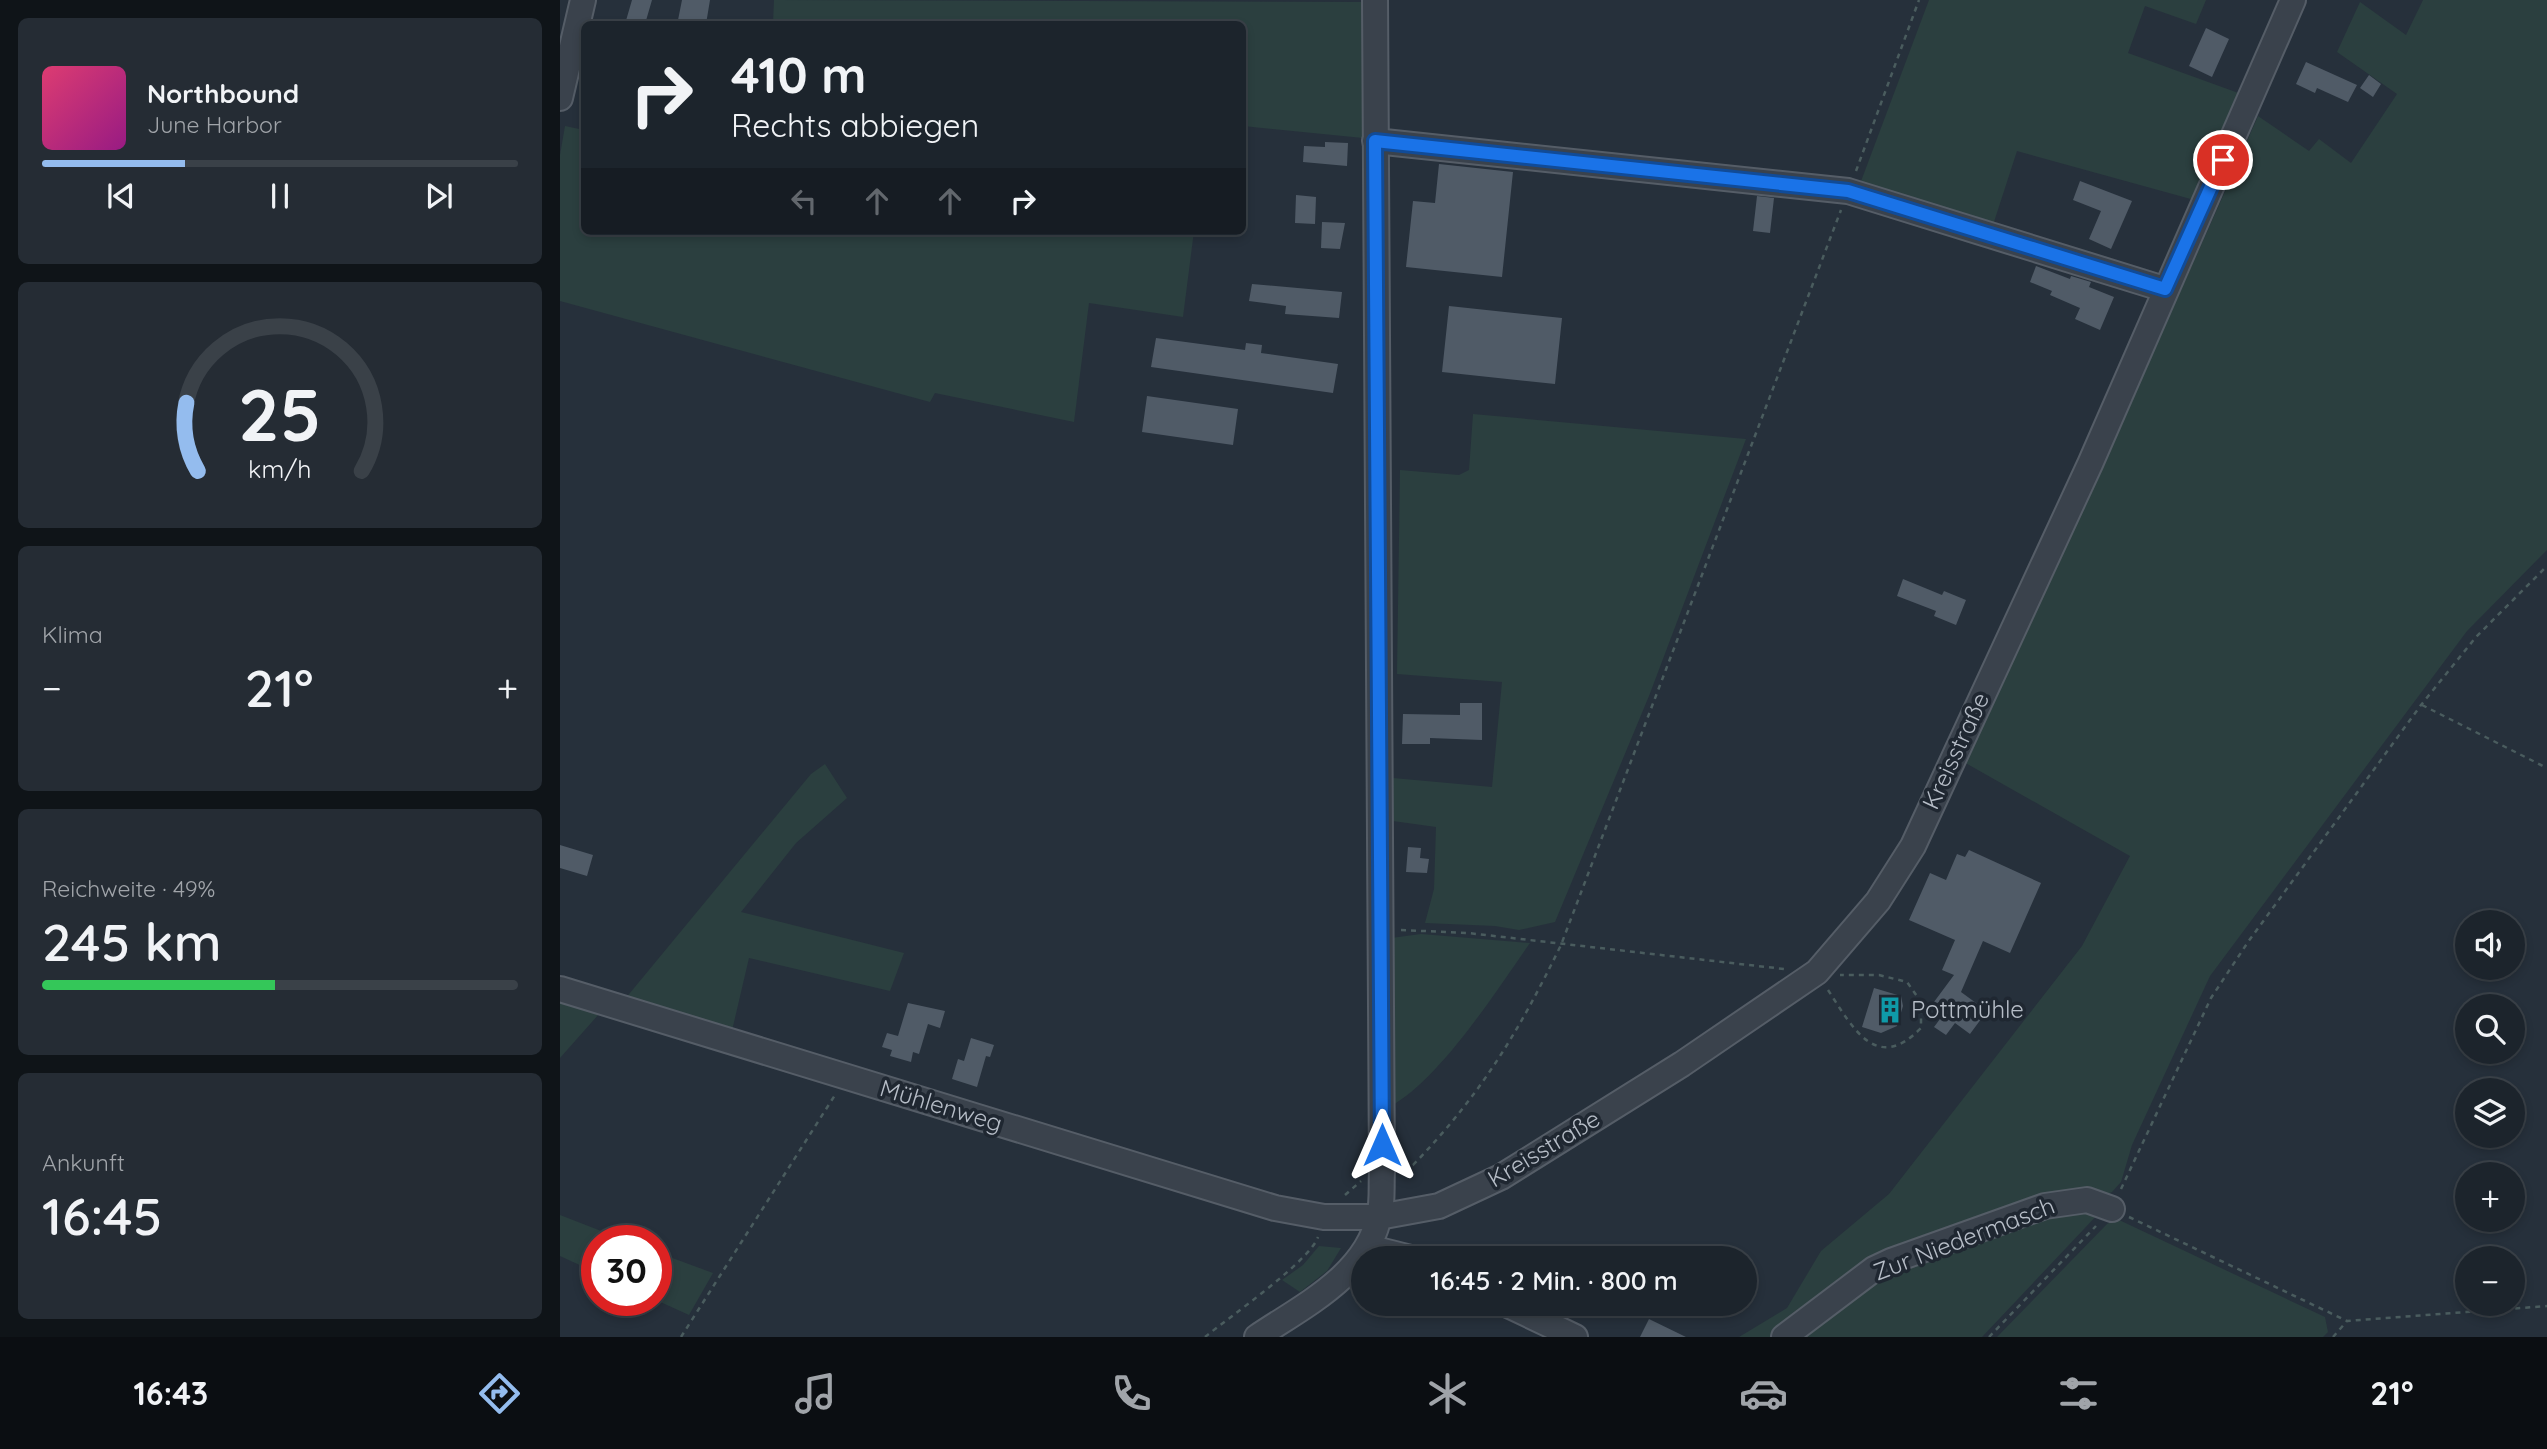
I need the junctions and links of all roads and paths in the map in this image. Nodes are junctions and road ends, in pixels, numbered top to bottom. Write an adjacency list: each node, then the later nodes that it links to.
1 (583, 0): 5 (street)
2 (1374, 0): 6 (street)
3 (1919, 0): 7 (path)
4 (2293, 0): 8 (street, Kreisstraße)
5 (560, 98)
6 (1375, 141): 7 (street); 12 (street)
7 (1848, 191): 8 (street); 13 (path)
8 (2165, 289): 14 (street, Kreisstraße)
9 (2547, 566): 10 (path)
10 (2421, 705): 11 (path); 18 (path)
11 (2547, 768)
12 (1380, 929): 13 (path); 17 (street)
13 (1561, 945): 14 (path); 17 (path)
14 (1817, 972): 14 (path); 20 (street, Kreisstraße)
15 (560, 989): 16 (street, Mühlenweg)
16 (846, 1077): 19 (street, Mühlenweg); 26 (path)
17 (1382, 1172): 19 (path); 20 (street)
18 (2112, 1209): 25 (path); 30 (street, Zur Niedermasch); 31 (path)
19 (1324, 1217): 20 (street, Kreisstraße); 27 (path)
20 (1380, 1217): 21 (street)
21 (1367, 1246)
22 (1351, 1266): 28 (street)
23 (2547, 1306): 25 (path)
24 (1531, 1316): 29 (street)
25 (2347, 1321): 32 (path)
26 (681, 1337)
27 (1205, 1337)
28 (1257, 1337)
29 (1575, 1337)
30 (1784, 1337)
31 (1989, 1337)
32 (2333, 1337)

